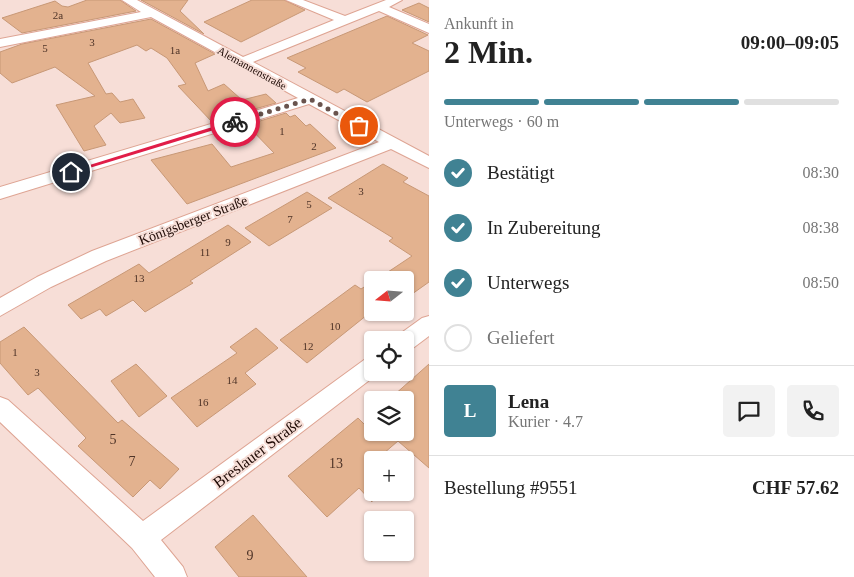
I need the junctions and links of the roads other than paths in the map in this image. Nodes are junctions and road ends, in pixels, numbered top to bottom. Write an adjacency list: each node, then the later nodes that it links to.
1 (128, 0): 5 (street, Alemannenstraße)
2 (292, 0): 6 (street)
3 (396, 0): 4 (street)
4 (379, 7): 6 (street); 7 (street)
5 (153, 13): 8 (street); 9 (street, Alemannenstraße)
6 (344, 20): 9 (street)
7 (429, 29)
8 (0, 43)
9 (242, 62): 10 (street, Alemannenstraße)
10 (310, 99): 11 (street, Alemannenstraße); 13 (street)
11 (392, 144): 12 (street, Alemannenstraße); 14 (street, Königsberger Straße)
12 (429, 164)
13 (0, 193)
14 (0, 308)
15 (429, 324): 16 (street)
16 (414, 335)
17 (364, 372): 19 (street, Breslauer Straße)
18 (0, 407): 19 (street)
19 (142, 538): 20 (street)
20 (173, 577)

